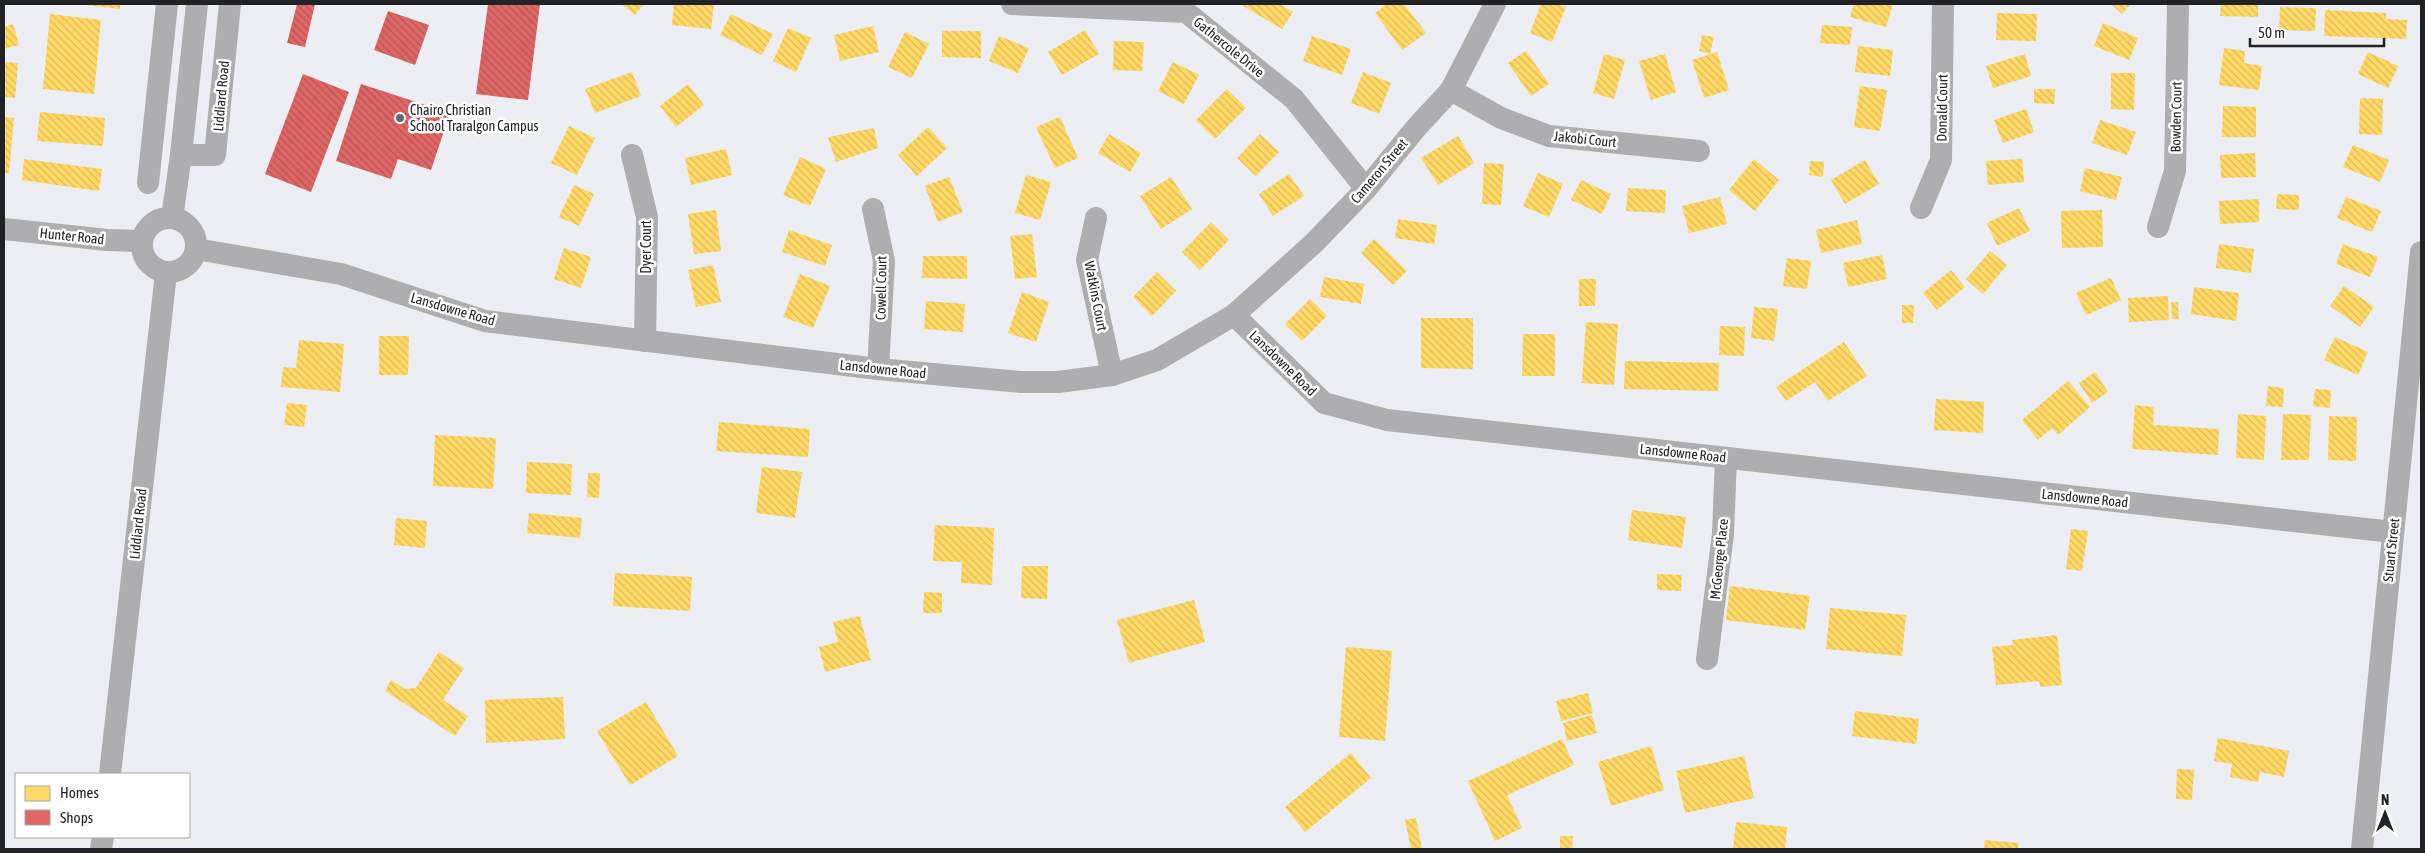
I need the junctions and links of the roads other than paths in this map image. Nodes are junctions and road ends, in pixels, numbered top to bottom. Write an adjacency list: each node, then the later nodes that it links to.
1 (167, 4): 13 (street)
2 (197, 4): 11 (street)
3 (230, 4): 11 (street, Liddiard Road)
4 (1012, 4): 8 (street, Gathercole Drive)
5 (1495, 4): 9 (street, Cameron Street)
6 (1943, 4): 15 (street, Donald Court)
7 (2178, 4): 19 (street, Bowden Court)
8 (1191, 8): 14 (street, Gathercole Drive)
9 (1451, 90): 10 (street, Jakobi Court); 14 (street, Cameron Street)
10 (1699, 151)
11 (181, 155): 17 (street)
12 (632, 155): 26 (street, Dyer Court)
13 (148, 183)
14 (1366, 189): 25 (street, Cameron Street)
15 (1921, 208)
16 (873, 209): 27 (street, Cowell Court)
17 (172, 218): 21 (street); 22 (street)
18 (1096, 218): 28 (street, Watkins Court)
19 (2158, 227)
20 (4, 229): 21 (street, Hunter Road)
21 (141, 242): 24 (street)
22 (196, 249): 24 (street); 26 (street, Lansdowne Road)
23 (2421, 252): 30 (street, Stuart Street)
24 (166, 273): 32 (street, Liddiard Road)
25 (1234, 315): 28 (street, Lansdowne Road); 29 (street, Lansdowne Road)
26 (645, 341): 27 (street, Lansdowne Road)
27 (878, 369): 28 (street, Lansdowne Road)
28 (1112, 375)
29 (1726, 458): 30 (street, Lansdowne Road); 31 (street, McGeorge Place)
30 (2393, 532): 33 (street, Stuart Street)
31 (1707, 659)
32 (110, 773)
33 (2362, 849)

